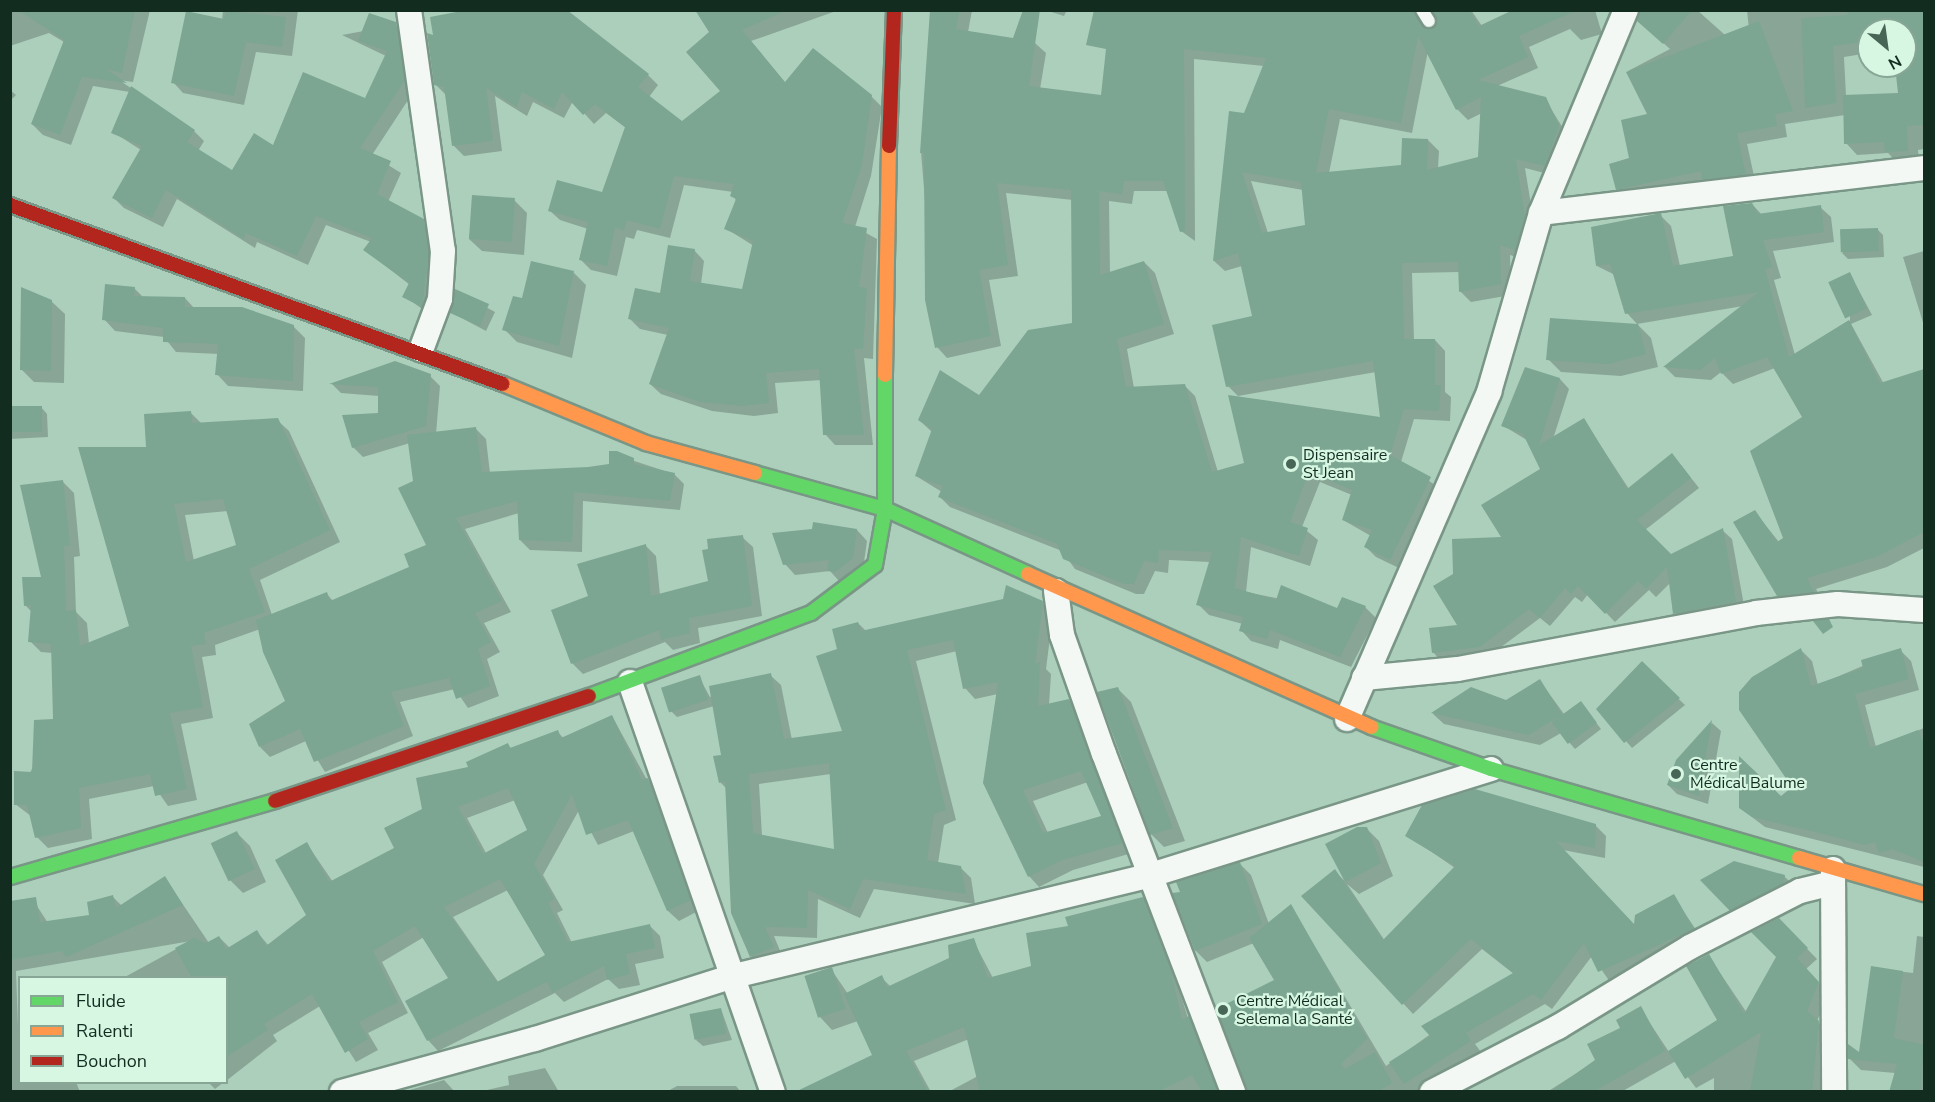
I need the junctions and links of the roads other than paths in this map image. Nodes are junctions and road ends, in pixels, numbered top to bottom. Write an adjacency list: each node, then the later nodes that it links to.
1 (409, 10): 9 (street)
2 (894, 10): 10 (street)
3 (1422, 10): 5 (lane)
4 (1626, 10): 8 (street)
5 (1429, 21)
6 (1924, 168): 8 (street)
7 (10, 205): 9 (street)
8 (1541, 213): 13 (street)
9 (421, 350): 10 (street)
10 (885, 509): 11 (street); 14 (street)
11 (1056, 591): 15 (street); 18 (street)
12 (1924, 610): 13 (street)
13 (1364, 678): 15 (street)
14 (630, 682): 19 (street); 21 (street)
15 (1347, 719): 16 (street)
16 (1491, 769): 17 (street); 18 (street)
17 (1833, 874): 20 (street); 25 (street); 26 (street)
18 (1151, 876): 21 (street); 24 (street)
19 (10, 877)
20 (1924, 894)
21 (734, 976): 22 (street); 23 (street)
22 (342, 1092)
23 (773, 1092)
24 (1233, 1092)
25 (1432, 1092)
26 (1834, 1092)

